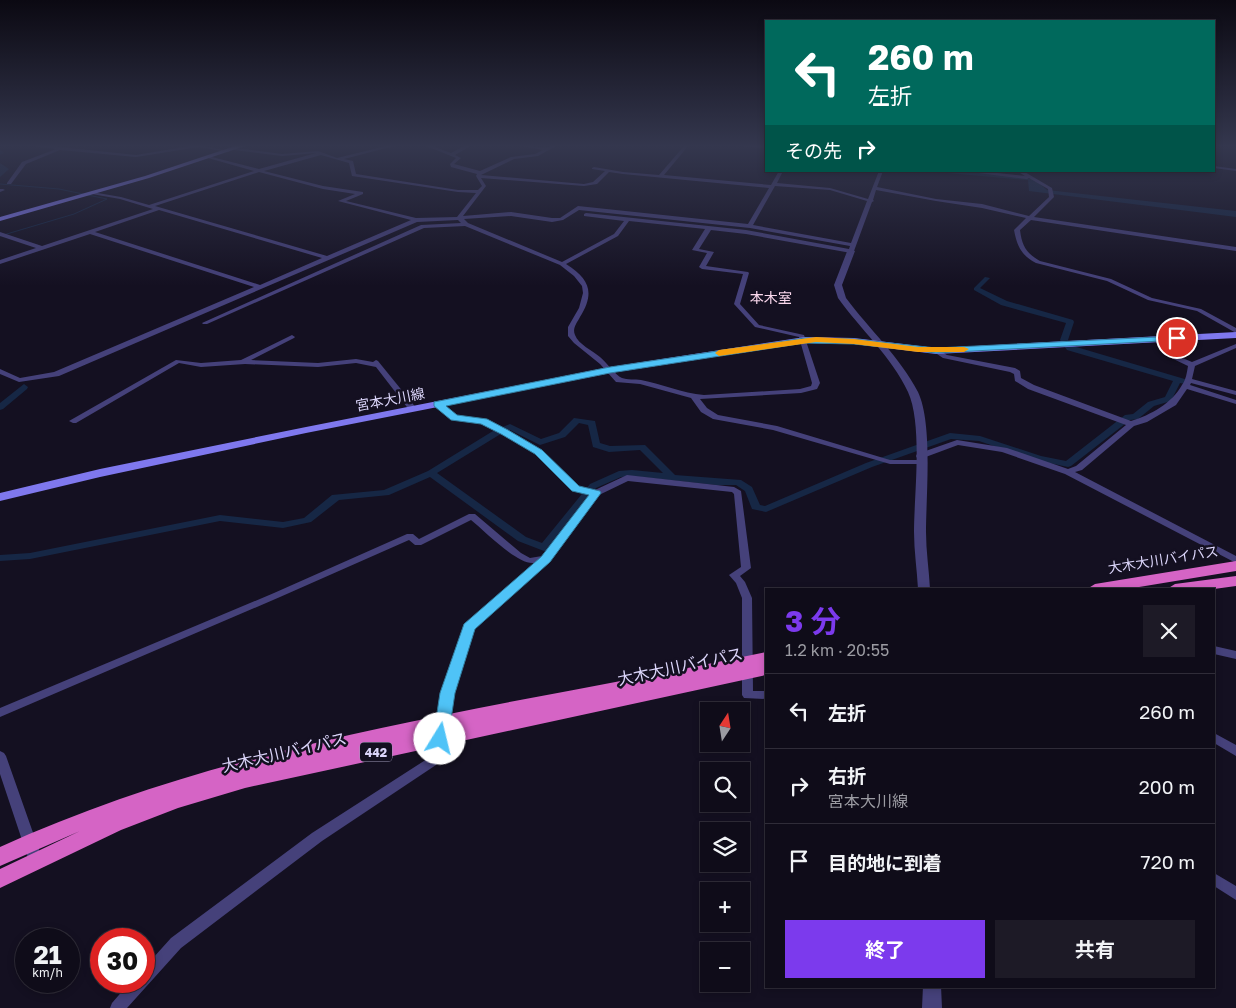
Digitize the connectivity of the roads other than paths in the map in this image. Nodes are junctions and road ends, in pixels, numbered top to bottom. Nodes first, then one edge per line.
1 (97, 192) edge
2 (193, 192) edge
3 (354, 192) edge
4 (480, 192) edge
5 (770, 192) edge
6 (840, 192) edge
7 (874, 192) edge
8 (896, 192) edge
9 (1050, 192) edge
10 (94, 193) junction
11 (871, 201) junction
12 (150, 206) junction
13 (158, 209) junction
14 (586, 215) dead end
15 (1031, 218) junction
16 (0, 219) edge
17 (416, 220) junction
18 (628, 220) junction
19 (463, 221) junction
20 (750, 226) junction
21 (709, 228) junction
22 (90, 232) junction
23 (0, 234) edge
24 (42, 248) junction
25 (852, 248) junction
26 (1236, 249) edge
27 (328, 258) junction
28 (0, 262) edge
29 (562, 264) junction
30 (261, 288) junction
31 (209, 315) junction
32 (205, 323) dead end
33 (1236, 331) edge
34 (1236, 335) edge
35 (292, 337) dead end
36 (805, 340) junction
37 (1157, 340) junction
38 (880, 344) junction
39 (1236, 346) edge
40 (936, 351) junction
41 (241, 362) junction
42 (1192, 365) junction
43 (610, 370) junction
44 (0, 371) edge
45 (1187, 383) junction
46 (1236, 393) edge
47 (694, 396) junction
48 (1236, 402) edge
49 (438, 404) junction
50 (413, 409) junction
51 (73, 421) dead end
52 (1128, 423) junction
53 (920, 457) junction
54 (1068, 472) junction
55 (591, 492) junction
56 (0, 497) edge
57 (546, 559) junction
58 (1236, 560) edge
59 (1236, 566) edge
60 (1236, 581) edge
61 (924, 588) edge
62 (1101, 588) edge
63 (1183, 588) edge
64 (1215, 650) edge
65 (1236, 656) edge
66 (765, 659) edge
67 (754, 668) edge
68 (765, 695) edge
69 (0, 713) edge
70 (442, 731) junction
71 (1215, 738) edge
72 (1236, 751) edge
73 (0, 756) edge
74 (29, 843) junction
75 (0, 857) edge
76 (36, 861) junction
77 (0, 879) edge
78 (1215, 880) edge
79 (1236, 894) edge
80 (155, 967) edge
81 (932, 988) edge
82 (131, 993) edge
83 (117, 1008) edge
84 (932, 1008) edge

1 - 10 main road
2 - 12 street
3 - 17 street
4 - 19 street
5 - 20 street
6 - 11 street
7 - 11 street
8 - 15 street
9 - 15 street
10 - 12 street
10 - 16 main road
11 - 25 street
12 - 13 street
13 - 22 street
13 - 27 street
14 - 18 street
15 - 26 street
15 - 33 street
17 - 19 street
17 - 27 street
18 - 21 street
18 - 29 street
19 - 20 street
19 - 29 street
19 - 31 street
20 - 25 street
21 - 25 street
21 - 36 street
22 - 24 street
22 - 30 street
23 - 24 street
24 - 28 street
25 - 38 street
27 - 30 street
29 - 43 street
30 - 31 street
31 - 32 street
31 - 44 street
34 - 37 main road, 宮本大川線
35 - 41 street
36 - 38 main road, 宮本大川線
36 - 43 main road, 宮本大川線
36 - 47 street
37 - 40 main road, 宮本大川線
37 - 42 street
38 - 40 main road, 宮本大川線
38 - 53 street
39 - 42 street
40 - 52 street
41 - 50 street
41 - 51 street
42 - 45 street
43 - 47 street
43 - 49 main road, 宮本大川線
45 - 46 street
45 - 48 street
45 - 52 street
47 - 53 street
49 - 50 main road, 宮本大川線
49 - 55 street
50 - 56 main road, 宮本大川線
52 - 54 street
53 - 54 street
53 - 61 street
54 - 58 street
55 - 57 street
55 - 67 street
57 - 69 street
57 - 70 street
59 - 62 highway, 大木大川バイパス
60 - 63 highway
64 - 65 street
66 - 67 highway, 大木大川バイパス / 442
67 - 68 street
67 - 70 highway, 大木大川バイパス / 442
70 - 74 highway, 大木大川バイパス / 442
70 - 76 highway, 大木大川バイパス / 442
70 - 80 street
71 - 72 street
73 - 74 street
74 - 75 highway, 大木大川バイパス / 442
74 - 76 street
76 - 77 highway, 大木大川バイパス / 442
78 - 79 street
81 - 84 street
82 - 83 street

